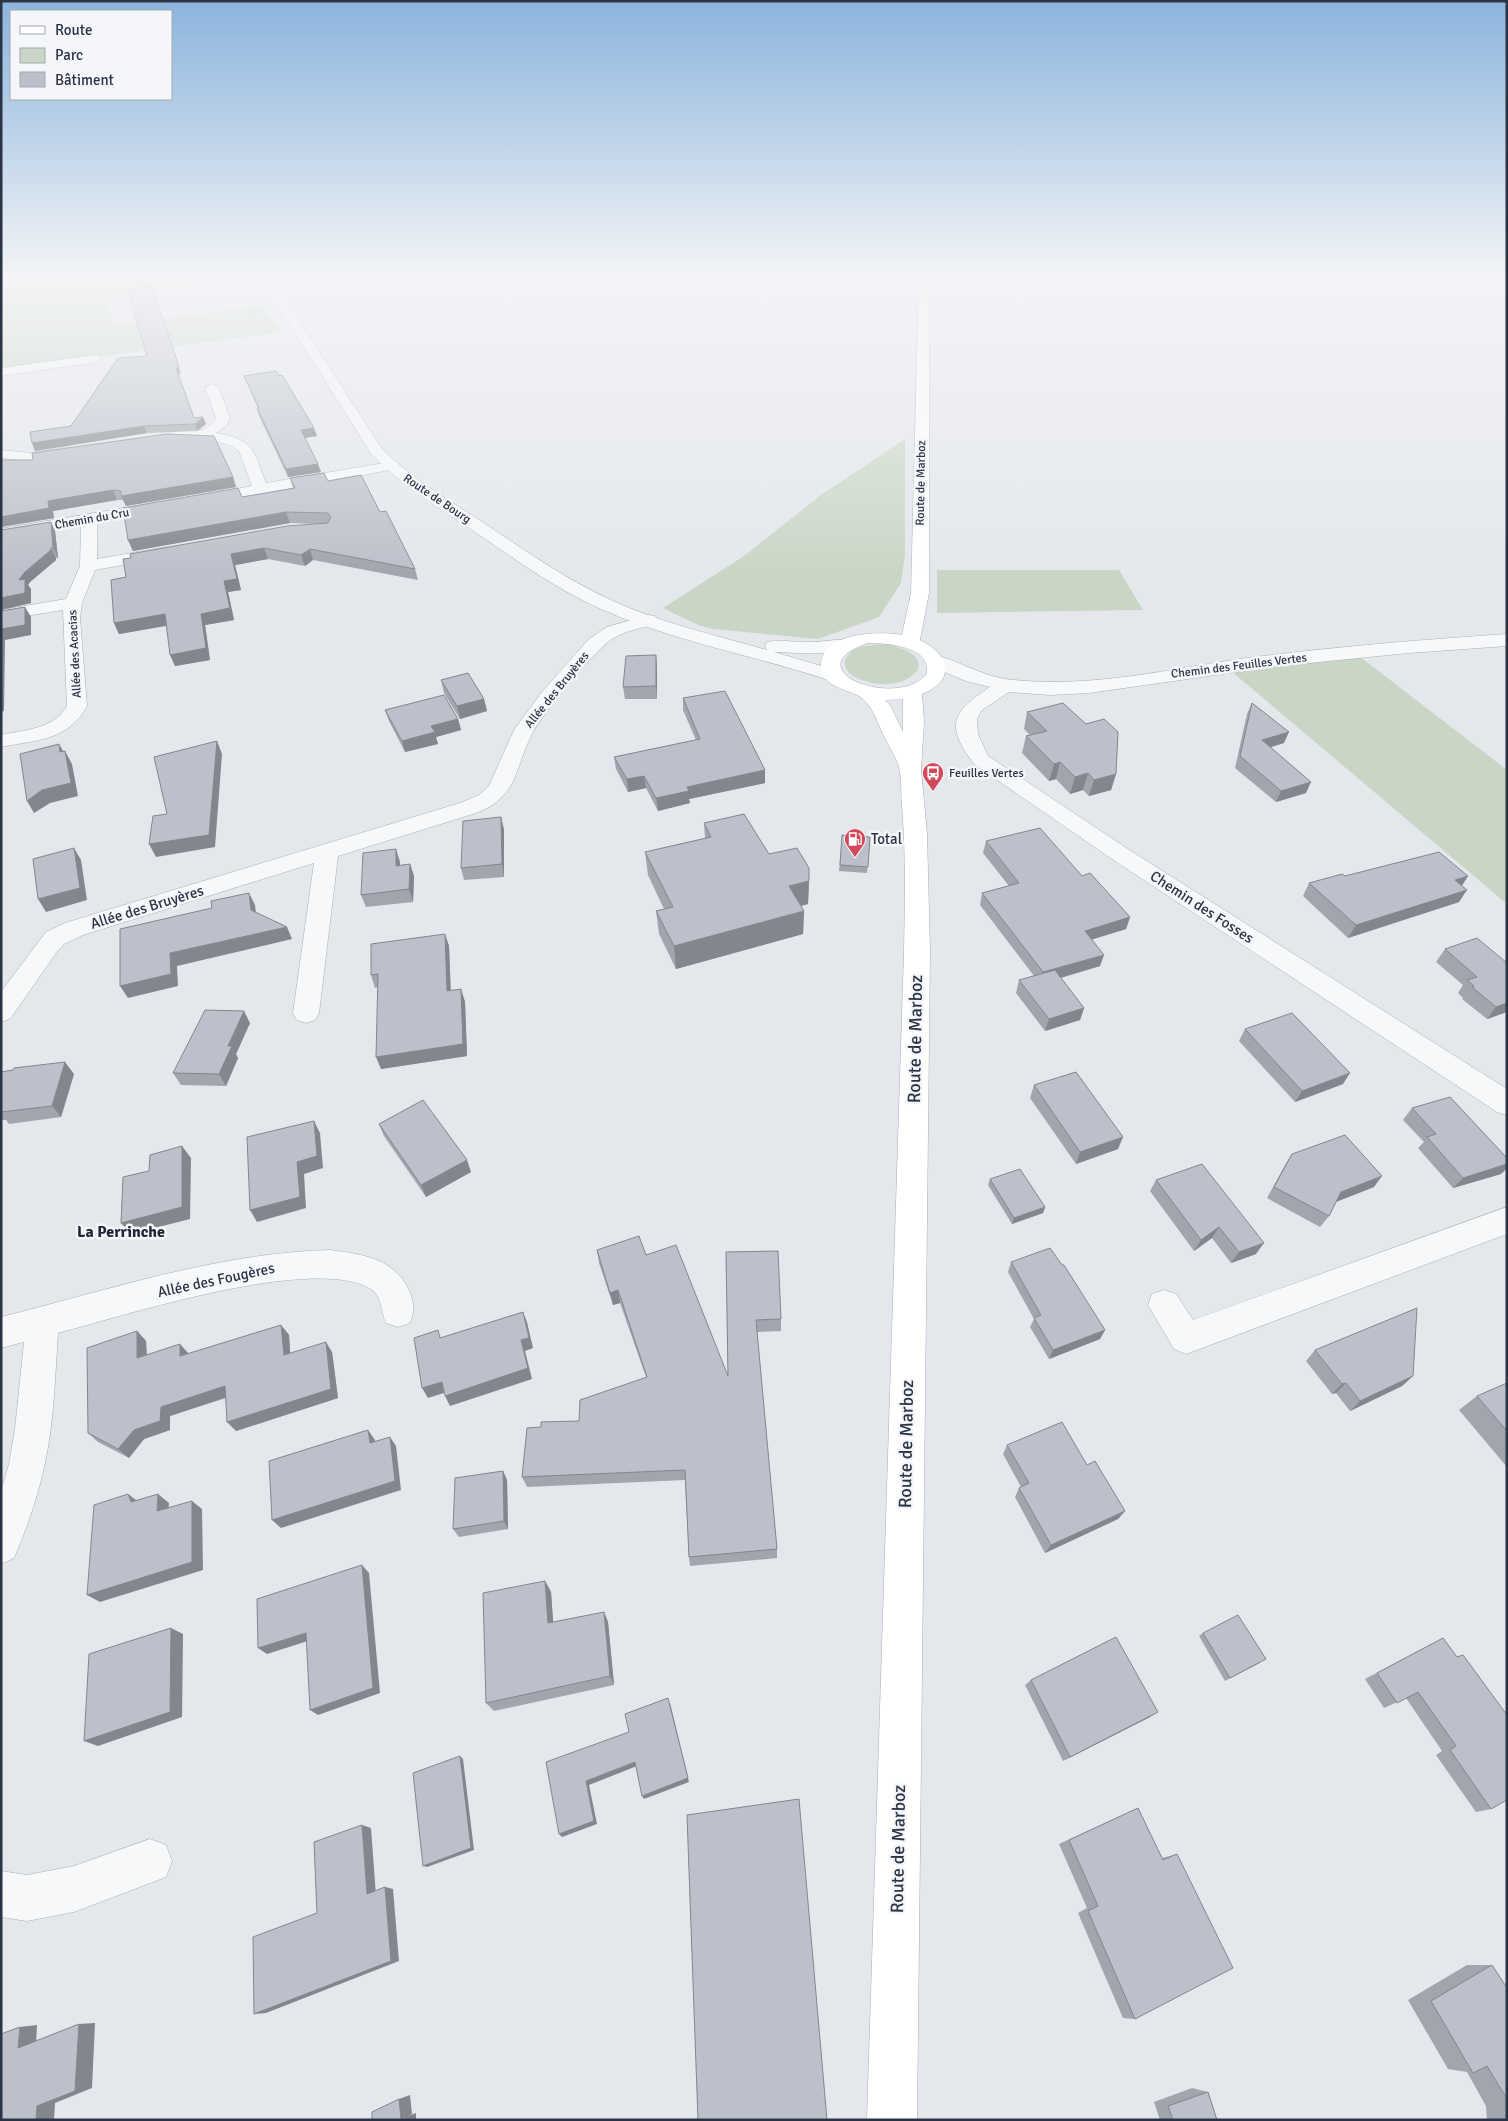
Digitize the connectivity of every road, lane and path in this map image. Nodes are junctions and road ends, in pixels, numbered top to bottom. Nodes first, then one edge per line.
1 (328, 377) edge
2 (923, 377) edge
3 (212, 388) dead end
4 (167, 436) edge
5 (202, 436) junction
6 (79, 450) edge
7 (1, 454) edge
8 (390, 466) junction
9 (261, 489) junction
10 (194, 501) edge
11 (175, 504) edge
12 (90, 519) junction
13 (1, 534) edge
14 (184, 549) edge
15 (88, 566) junction
16 (920, 568) junction
17 (73, 603) junction
18 (1, 615) edge
19 (649, 620) junction
20 (674, 629) junction
21 (879, 638) junction
22 (1507, 640) edge
23 (911, 643) junction
24 (844, 645) junction
25 (935, 662) junction
26 (835, 676) junction
27 (972, 677) junction
28 (1005, 685) junction
29 (919, 687) junction
30 (866, 692) junction
31 (1, 741) edge
32 (910, 769) junction
33 (327, 851) junction
34 (1, 1012) edge
35 (306, 1013) dead end
36 (1507, 1104) edge
37 (1507, 1220) edge
38 (1164, 1305) dead end
39 (398, 1312) dead end
40 (42, 1322) junction
41 (1, 1333) edge
42 (1, 1545) edge
43 (150, 1862) dead end
44 (1, 1894) edge
45 (892, 2120) edge

1 - 8 street, Route de Bourg
2 - 16 main road, Route de Marboz
3 - 5 street
4 - 5 street
5 - 9 street
6 - 7 street
8 - 9 street
8 - 19 street, Route de Bourg
9 - 10 street
11 - 12 street, Chemin du Cru
12 - 13 street, Chemin du Cru
12 - 15 street, Allée des Acacias
14 - 15 street
15 - 17 street, Allée des Acacias
16 - 21 main road, Route de Marboz
16 - 23 main road, Route de Marboz
17 - 18 street, Allée des Acacias
17 - 31 street, Allée des Acacias
19 - 20 street, Route de Bourg
19 - 33 street, Allée des Bruyères
20 - 24 street, Route de Bourg
20 - 26 street, Route de Bourg
21 - 23 main road
21 - 24 main road
22 - 28 street, Chemin des Feuilles Vertes
23 - 25 main road
24 - 26 main road
25 - 27 street
25 - 29 main road
26 - 30 main road
27 - 28 street, Chemin des Feuilles Vertes
27 - 29 street
28 - 36 street, Chemin des Fosses
29 - 30 main road
29 - 32 main road, Route de Marboz
30 - 32 main road, Route de Marboz
32 - 45 main road, Route de Marboz
33 - 34 street, Allée des Bruyères
33 - 35 street
37 - 38 street
39 - 40 street, Allée des Fougères
40 - 41 street, Allée des Fougères
40 - 42 street
43 - 44 street

